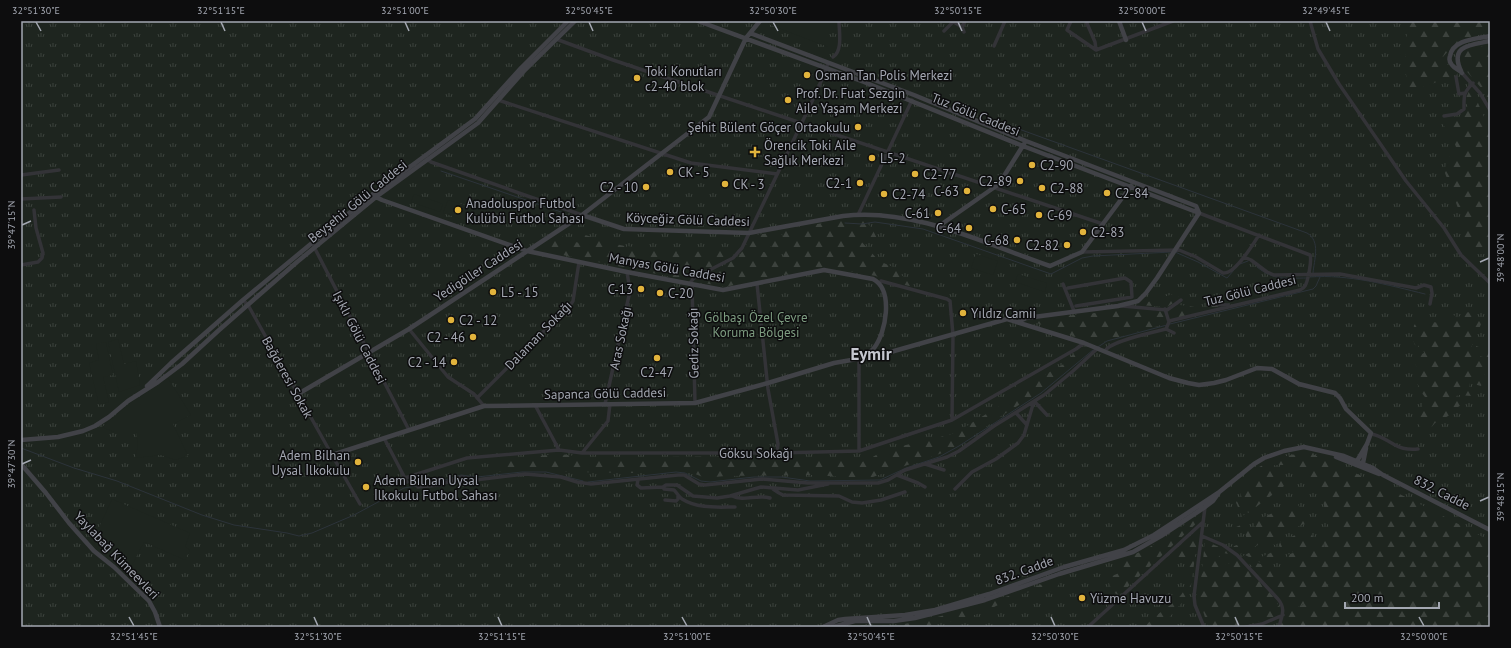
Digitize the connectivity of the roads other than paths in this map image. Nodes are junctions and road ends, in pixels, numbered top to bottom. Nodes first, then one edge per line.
1 (568, 21) edge
2 (575, 21) edge
3 (698, 21) edge
4 (760, 21) edge
5 (839, 21) edge
6 (964, 21) edge
7 (1005, 21) edge
8 (1071, 21) edge
9 (1086, 21) edge
10 (1119, 21) edge
11 (1173, 21) edge
12 (1310, 21) edge
13 (952, 22) edge
14 (962, 27) junction
15 (944, 31) dead end
16 (964, 32) dead end
17 (750, 33) junction
18 (1490, 36) edge
19 (746, 38) junction
20 (556, 39) junction
21 (1126, 40) junction
22 (1490, 41) edge
23 (994, 46) dead end
24 (1096, 50) junction
25 (833, 57) dead end
26 (827, 65) junction
27 (1462, 73) junction
28 (1456, 77) dead end
29 (1473, 83) junction
30 (1465, 93) junction
31 (719, 96) junction
32 (498, 100) junction
33 (912, 100) junction
34 (1490, 110) edge
35 (1444, 116) dead end
36 (801, 124) junction
37 (1025, 143) junction
38 (888, 152) junction
39 (662, 154) junction
40 (426, 158) junction
41 (59, 170) dead end
42 (777, 174) junction
43 (21, 175) edge
44 (1131, 186) junction
45 (994, 188) junction
46 (374, 195) junction
47 (61, 197) dead end
48 (21, 199) edge
49 (34, 210) dead end
50 (1199, 213) junction
51 (858, 214) junction
52 (582, 215) junction
53 (1103, 224) junction
54 (939, 226) junction
55 (749, 233) junction
56 (1260, 235) junction
57 (312, 243) junction
58 (315, 248) junction
59 (527, 251) junction
60 (1175, 251) junction
61 (1082, 252) junction
62 (1244, 257) junction
63 (579, 262) junction
64 (21, 265) edge
65 (627, 272) junction
66 (1310, 276) junction
67 (882, 282) dead end
68 (691, 283) junction
69 (1490, 283) edge
70 (756, 284) junction
71 (1063, 284) dead end
72 (1068, 288) dead end
73 (243, 300) junction
74 (1181, 300) dead end
75 (1103, 302) junction
76 (1209, 304) dead end
77 (1430, 304) dead end
78 (248, 305) junction
79 (1076, 306) dead end
80 (1121, 306) junction
81 (1233, 306) junction
82 (1104, 308) junction
83 (1165, 309) junction
84 (1074, 311) junction
85 (1018, 322) junction
86 (1168, 325) junction
87 (408, 329) junction
88 (1174, 333) dead end
89 (953, 334) junction
90 (1084, 343) junction
91 (1098, 348) junction
92 (873, 349) junction
93 (1105, 351) junction
94 (369, 352) junction
95 (880, 355) junction
96 (859, 358) junction
97 (768, 383) junction
98 (144, 389) junction
99 (298, 394) junction
100 (477, 398) junction
101 (1034, 401) junction
102 (694, 403) junction
103 (607, 404) junction
104 (535, 405) junction
105 (484, 406) junction
106 (1016, 413) junction
107 (1047, 414) dead end
108 (952, 420) junction
109 (1027, 425) junction
110 (409, 430) junction
111 (1371, 434) junction
112 (384, 438) junction
113 (21, 440) edge
114 (1418, 449) dead end
115 (559, 450) junction
116 (859, 451) junction
117 (582, 453) junction
118 (777, 453) junction
119 (332, 455) junction
120 (21, 464) edge
121 (925, 464) junction
122 (1359, 464) junction
123 (944, 470) dead end
124 (897, 475) junction
125 (638, 480) junction
126 (834, 482) junction
127 (418, 487) dead end
128 (663, 487) junction
129 (925, 487) dead end
130 (773, 488) junction
131 (955, 489) dead end
132 (905, 492) dead end
133 (1218, 493) junction
134 (678, 495) junction
135 (732, 496) junction
136 (770, 498) dead end
137 (665, 500) dead end
138 (360, 504) dead end
139 (735, 507) dead end
140 (1205, 507) junction
141 (1203, 522) junction
142 (1490, 530) edge
143 (1202, 536) junction
144 (1080, 565) junction
145 (1283, 615) junction
146 (1262, 624) junction
147 (160, 627) edge
148 (823, 627) edge
149 (833, 627) edge
150 (1088, 627) edge
151 (1204, 627) edge
152 (1246, 627) edge
153 (1267, 627) edge
154 (1279, 627) edge

1 - 40 street
2 - 20 street, Beyşehir Gölü Caddesi
3 - 19 street, Tuz Gölü Caddesi
4 - 17 street, Yedigöller Caddesi
5 - 25 street
6 - 14 street
7 - 23 street
8 - 24 street
9 - 24 street
10 - 21 street
11 - 21 street
12 - 69 street
13 - 14 street
13 - 15 street
14 - 16 street
17 - 19 street, Yedigöller Caddesi
17 - 26 street, Tuz Gölü Caddesi
18 - 27 street
19 - 26 street, Tuz Gölü Caddesi
19 - 31 street, Yedigöller Caddesi
20 - 31 street
20 - 32 street, Beyşehir Gölü Caddesi
21 - 24 street
22 - 27 street
26 - 33 street, Tuz Gölü Caddesi
26 - 36 street
26 - 37 street, Tuz Gölü Caddesi
27 - 29 street
28 - 30 street
29 - 30 street
29 - 34 street
30 - 35 street
31 - 36 street
31 - 39 street, Yedigöller Caddesi
32 - 39 street
32 - 40 street, Beyşehir Gölü Caddesi
33 - 37 street, Tuz Gölü Caddesi
33 - 38 street
36 - 38 street
36 - 42 street
37 - 44 street, Tuz Gölü Caddesi
37 - 45 street
37 - 50 street, Tuz Gölü Caddesi
38 - 45 street
38 - 51 street
39 - 42 street
39 - 52 street, Yedigöller Caddesi
40 - 46 street, Beyşehir Gölü Caddesi
40 - 52 street, Köyceğiz Gölü Caddesi
41 - 43 street
42 - 55 street
44 - 50 street, Tuz Gölü Caddesi
44 - 53 street, Köyceğiz Gölü Caddesi
45 - 53 street
45 - 54 street
46 - 57 street
46 - 58 street, Beyşehir Gölü Caddesi
46 - 59 street, Manyas Gölü Caddesi
47 - 48 street
49 - 64 street
50 - 56 street, Tuz Gölü Caddesi
50 - 60 street, Sapanca Gölü Caddesi
51 - 54 street, Köyceğiz Gölü Caddesi
51 - 55 street, Köyceğiz Gölü Caddesi
52 - 55 street, Köyceğiz Gölü Caddesi
52 - 59 street, Yedigöller Caddesi
53 - 61 street, Köyceğiz Gölü Caddesi
54 - 61 street, Köyceğiz Gölü Caddesi
55 - 68 street
56 - 62 street
56 - 66 street, Tuz Gölü Caddesi
57 - 58 street, Işıklı Gölü Caddesi
57 - 73 street
58 - 78 street, Beyşehir Gölü Caddesi
58 - 94 street, Işıklı Gölü Caddesi
59 - 63 street, Manyas Gölü Caddesi
59 - 87 street, Yedigöller Caddesi
60 - 61 street
60 - 62 street
60 - 80 street, Sapanca Gölü Caddesi
62 - 66 street
63 - 65 street, Manyas Gölü Caddesi
63 - 100 street, Dalaman Sokağı
65 - 68 street, Manyas Gölü Caddesi
65 - 103 street, Aras Sokağı
66 - 77 street
66 - 81 street, Tuz Gölü Caddesi
67 - 89 street
68 - 70 street, Manyas Gölü Caddesi
68 - 102 street, Gediz Sokağı
70 - 92 street, Manyas Gölü Caddesi
70 - 97 street
71 - 84 street
72 - 75 street
73 - 78 street, Bağderesi Sokak
73 - 98 street
74 - 83 street
75 - 79 street
75 - 82 street
76 - 81 street
78 - 98 street, Beyşehir Gölü Caddesi
78 - 99 street, Bağderesi Sokak
80 - 82 street, Sapanca Gölü Caddesi
80 - 83 street
81 - 86 street, Tuz Gölü Caddesi
82 - 84 street, Sapanca Gölü Caddesi
83 - 86 street
84 - 85 street, Sapanca Gölü Caddesi
85 - 89 street, Sapanca Gölü Caddesi
85 - 90 street
86 - 88 street
86 - 93 street, Tuz Gölü Caddesi
87 - 94 street, Yedigöller Caddesi
87 - 100 street
89 - 95 street, Sapanca Gölü Caddesi
89 - 108 street
90 - 91 street
90 - 108 street, Göksu Sokağı
91 - 93 street
91 - 101 street
92 - 95 street
92 - 96 street, Manyas Gölü Caddesi
93 - 111 street
94 - 99 street, Yedigöller Caddesi
94 - 110 street, Işıklı Gölü Caddesi
95 - 96 street, Sapanca Gölü Caddesi
96 - 97 street, Sapanca Gölü Caddesi
96 - 116 street
97 - 102 street, Sapanca Gölü Caddesi
97 - 118 street
98 - 113 street
99 - 119 street, Bağderesi Sokak
100 - 105 street
101 - 106 street
101 - 107 street
101 - 109 street
102 - 103 street, Sapanca Gölü Caddesi
103 - 104 street, Sapanca Gölü Caddesi
103 - 117 street, Aras Sokağı
104 - 105 street, Sapanca Gölü Caddesi
104 - 115 street
105 - 110 street, Sapanca Gölü Caddesi
106 - 109 street
106 - 121 street
108 - 116 street, Göksu Sokağı
109 - 131 street
110 - 112 street, Sapanca Gölü Caddesi
111 - 114 street
111 - 122 street
112 - 115 street, Göksu Sokağı
112 - 119 street, Sapanca Gölü Caddesi
115 - 117 street, Göksu Sokağı
116 - 118 street, Göksu Sokağı
117 - 118 street, Göksu Sokağı
119 - 138 street, Bağderesi Sokak
120 - 147 street, Yaylabağ Kümeevleri
121 - 123 street
121 - 124 street
122 - 133 street, 832. Cadde
122 - 142 street, 832. Cadde
124 - 126 street
124 - 129 street
125 - 126 street
125 - 127 street
125 - 128 street
126 - 130 street
128 - 134 street
128 - 135 street
130 - 132 street
130 - 135 street
133 - 140 street, 832. Cadde
133 - 144 street, 832. Cadde
134 - 137 street
134 - 139 street
135 - 136 street
140 - 141 street
140 - 144 street, 832. Cadde
141 - 143 street
141 - 150 street
143 - 145 street
143 - 151 street
144 - 148 street, 832. Cadde
144 - 149 street, 832. Cadde
145 - 146 street
145 - 154 street
146 - 152 street
146 - 153 street

